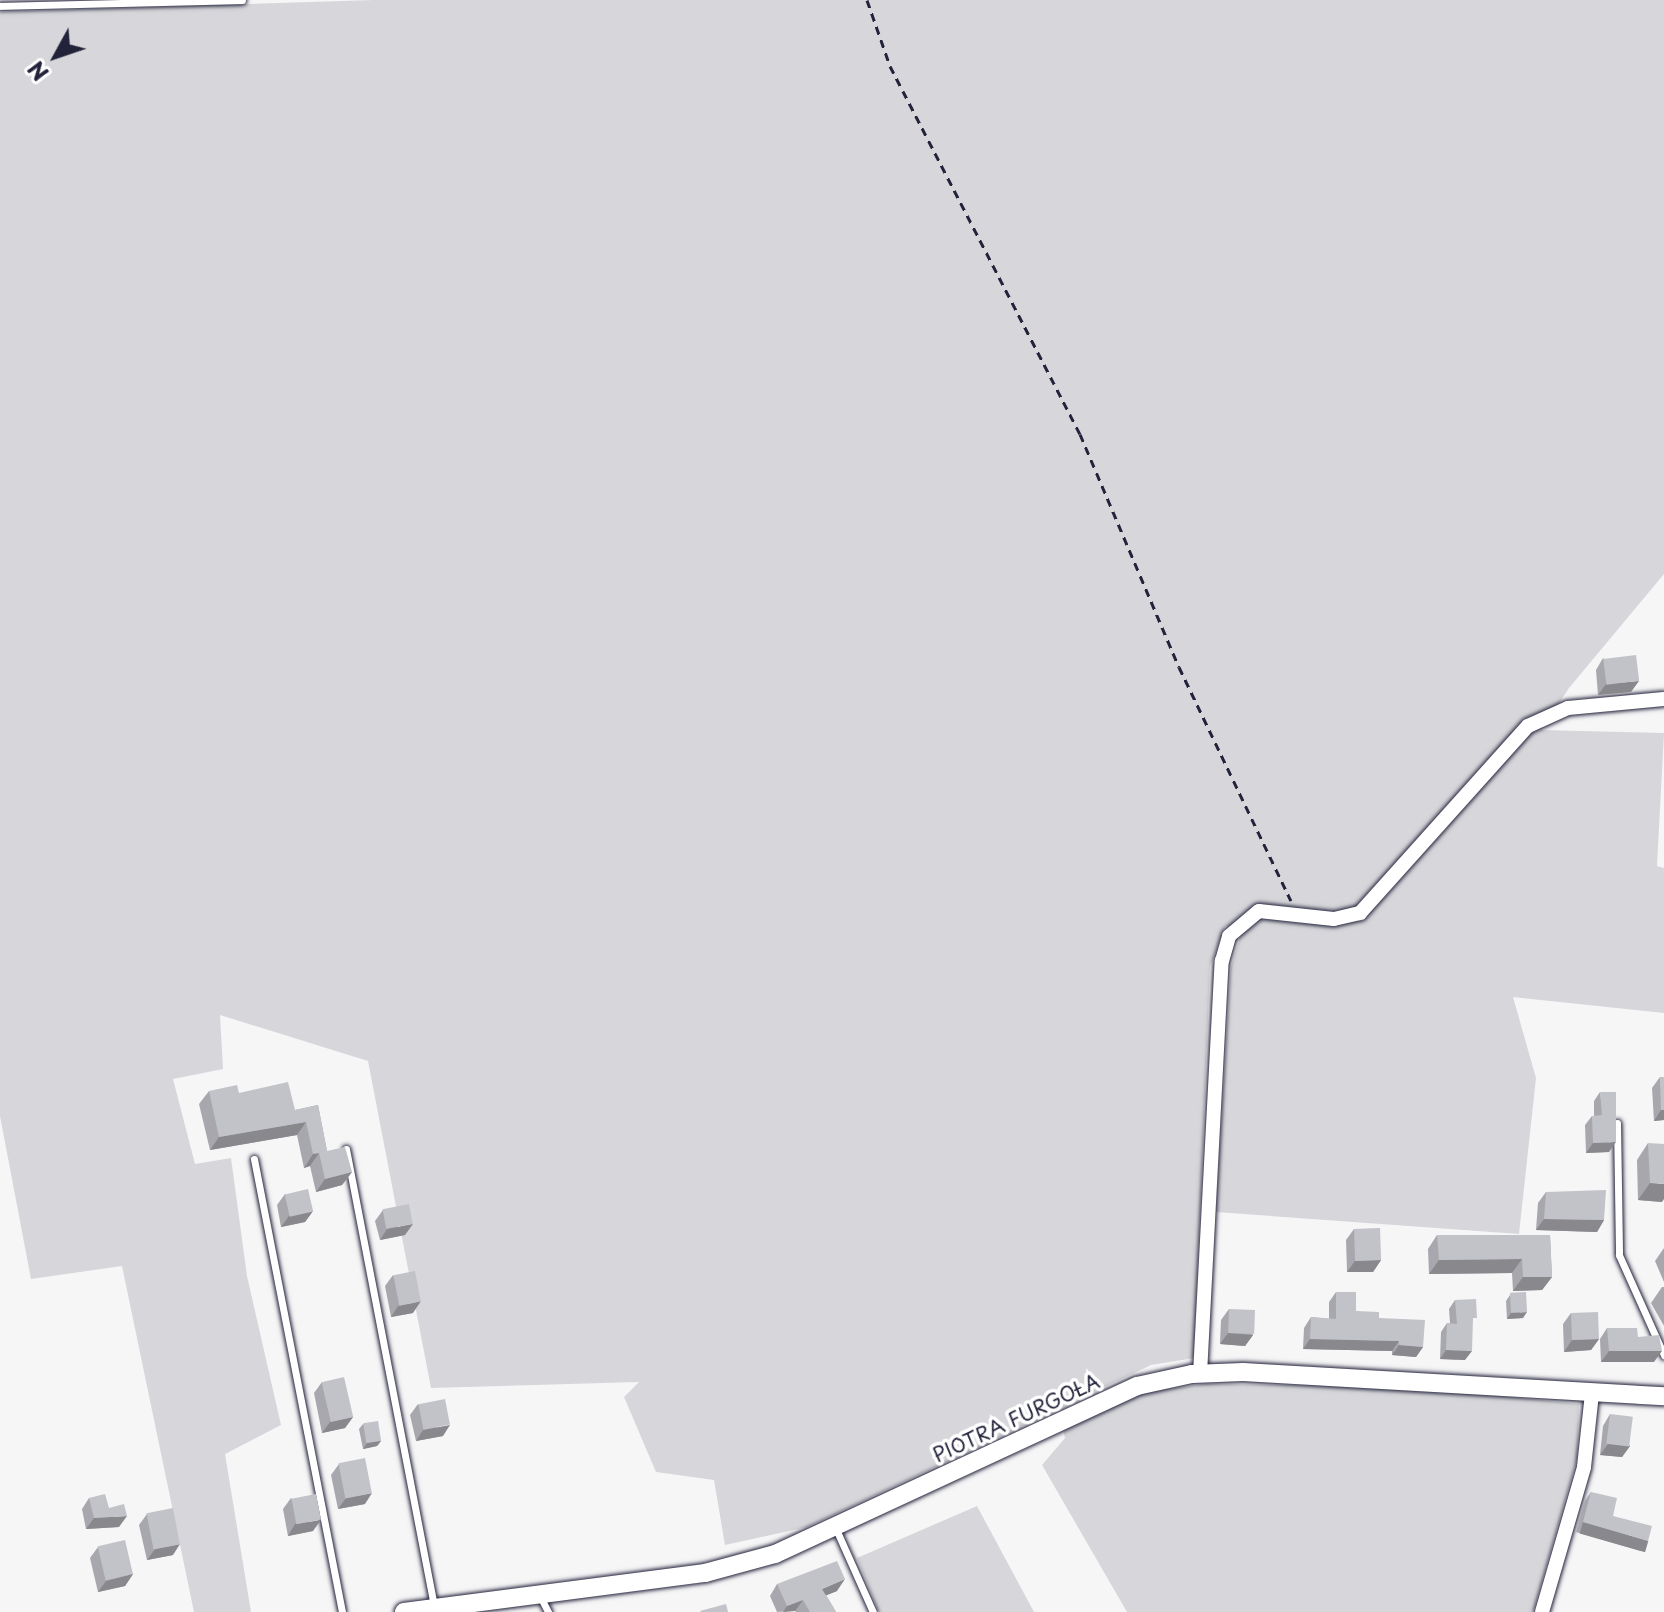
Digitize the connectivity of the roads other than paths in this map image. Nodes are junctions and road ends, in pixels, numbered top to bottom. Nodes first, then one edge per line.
1 (242, 0) edge
2 (0, 6) edge
3 (1664, 699) edge
4 (1617, 1123) edge
5 (346, 1149) edge
6 (254, 1159) dead end
7 (1664, 1355) edge
8 (1200, 1374) junction
9 (1592, 1393) junction
10 (1664, 1396) edge
11 (835, 1527) junction
12 (544, 1604) edge
13 (434, 1608) junction
14 (342, 1612) edge
15 (404, 1612) edge
16 (873, 1612) edge
17 (1542, 1612) edge

1 - 2 lane
3 - 8 street
4 - 7 lane
5 - 13 lane
6 - 14 lane
8 - 9 street, PIOTRA FURGOŁA
8 - 11 street, PIOTRA FURGOŁA
9 - 10 street, PIOTRA FURGOŁA
9 - 17 street
11 - 12 street, PIOTRA FURGOŁA
11 - 16 lane
12 - 13 street, PIOTRA FURGOŁA
13 - 15 street, PIOTRA FURGOŁA

